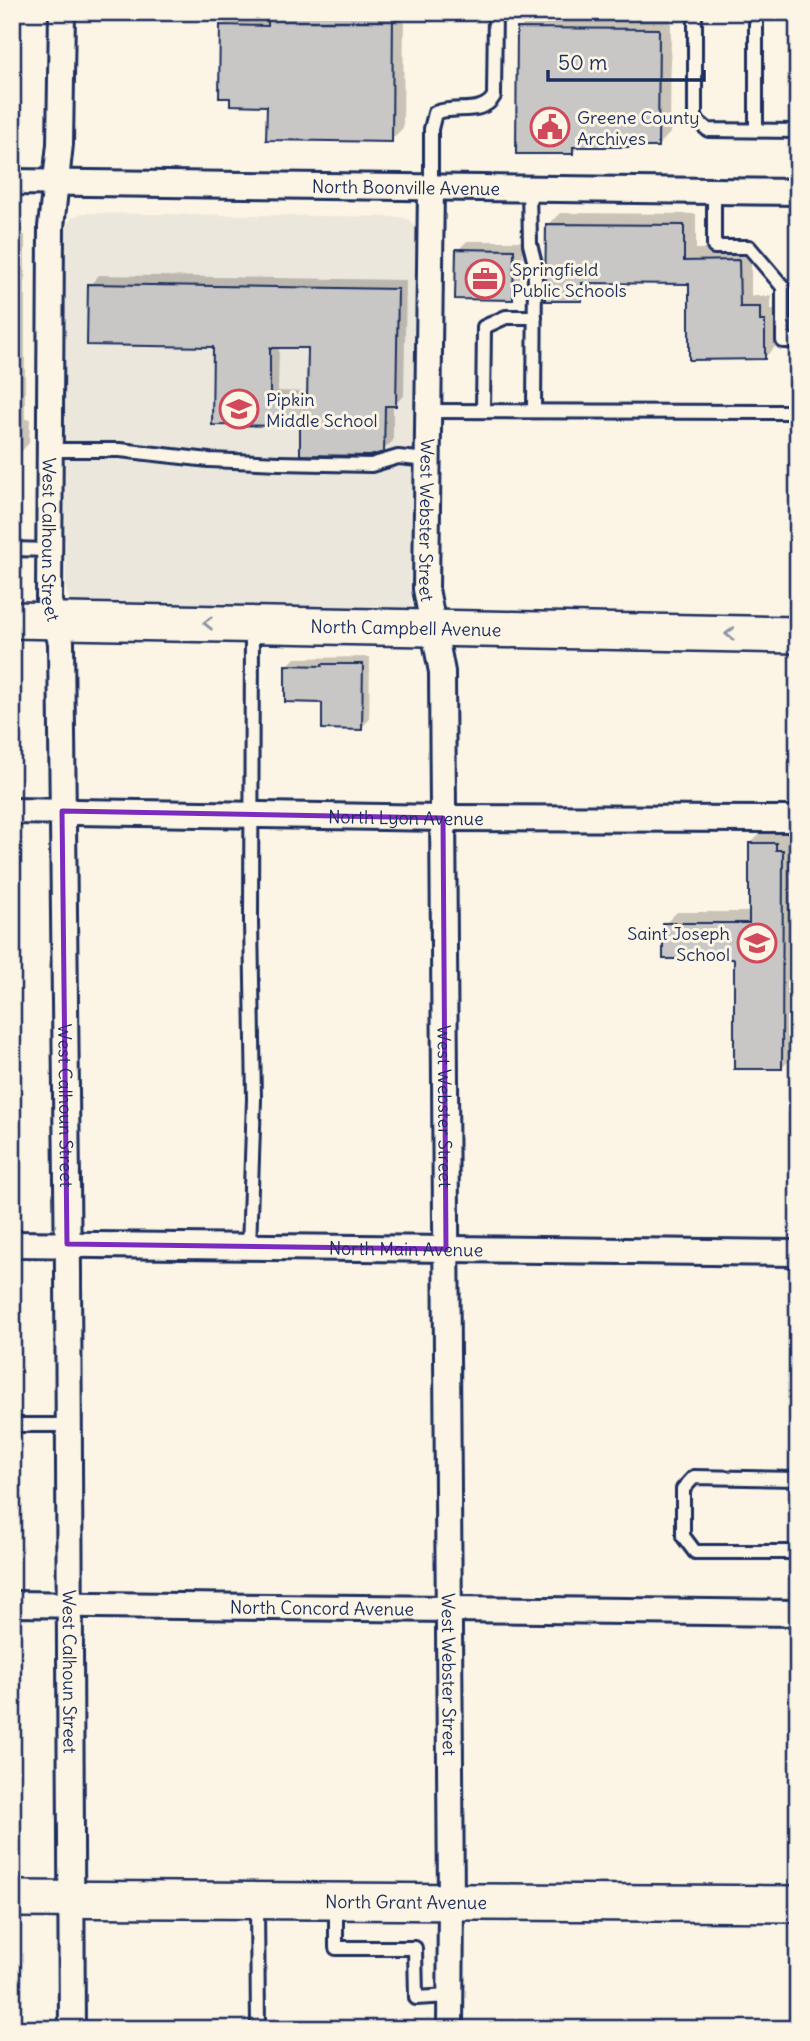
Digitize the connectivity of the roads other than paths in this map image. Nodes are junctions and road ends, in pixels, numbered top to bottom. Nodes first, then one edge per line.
1 (62, 12) edge
2 (495, 12) edge
3 (695, 12) edge
4 (756, 12) edge
5 (756, 130) junction
6 (798, 131) edge
7 (12, 182) edge
8 (56, 183) junction
9 (431, 188) junction
10 (529, 189) junction
11 (714, 191) junction
12 (798, 192) edge
13 (535, 317) junction
14 (798, 341) edge
15 (428, 411) junction
16 (483, 411) junction
17 (534, 411) junction
18 (798, 412) edge
19 (50, 450) junction
20 (428, 460) junction
21 (12, 549) edge
22 (49, 550) junction
23 (12, 620) edge
24 (54, 621) junction
25 (252, 624) junction
26 (433, 628) junction
27 (798, 635) edge
28 (12, 811) edge
29 (62, 811) junction
30 (253, 814) junction
31 (443, 818) junction
32 (798, 818) edge
33 (12, 1244) edge
34 (67, 1244) junction
35 (249, 1247) junction
36 (446, 1249) junction
37 (798, 1253) edge
38 (12, 1425) edge
39 (68, 1425) junction
40 (798, 1479) edge
41 (798, 1552) edge
42 (12, 1604) edge
43 (69, 1605) junction
44 (449, 1611) junction
45 (798, 1613) edge
46 (12, 1899) edge
47 (71, 1899) junction
48 (257, 1900) junction
49 (336, 1901) junction
50 (451, 1902) junction
51 (798, 1904) edge
52 (449, 1996) junction
53 (72, 2029) edge
54 (258, 2029) edge
55 (450, 2029) edge

1 - 8 street, West Calhoun Street
2 - 9 lane
3 - 5 lane
4 - 5 lane
5 - 6 lane
7 - 8 street, North Boonville Avenue
8 - 9 street, North Boonville Avenue
8 - 19 street, West Calhoun Street
9 - 10 street, North Boonville Avenue
9 - 15 street, West Webster Street
10 - 11 street, North Boonville Avenue
10 - 13 lane
11 - 12 street, North Boonville Avenue
11 - 14 lane
13 - 16 lane
13 - 17 lane
15 - 16 lane
15 - 20 street, West Webster Street
16 - 17 lane
17 - 18 lane
19 - 20 lane
19 - 22 street, West Calhoun Street
20 - 26 street, West Webster Street
21 - 22 lane
22 - 24 street, West Calhoun Street
23 - 24 main road, North Campbell Avenue
25 -> 24 main road, North Campbell Avenue
24 - 29 street, West Calhoun Street
25 - 26 main road, North Campbell Avenue
25 - 30 lane
27 -> 26 main road, North Campbell Avenue
26 - 31 street, West Webster Street
28 - 29 street, North Lyon Avenue
29 - 30 street, North Lyon Avenue
29 - 34 street, West Calhoun Street
30 - 31 street, North Lyon Avenue
30 - 35 lane
31 - 32 street, North Lyon Avenue
31 - 36 street, West Webster Street
33 - 34 street, North Main Avenue
34 - 35 street, North Main Avenue
34 - 39 street, West Calhoun Street
35 - 36 street, North Main Avenue
36 - 37 street, North Main Avenue
36 - 44 street, West Webster Street
38 - 39 lane
39 - 43 street, West Calhoun Street
40 - 41 lane
42 - 43 street, North Concord Avenue
43 - 44 street, North Concord Avenue
43 - 47 street, West Calhoun Street
44 - 45 street, North Concord Avenue
44 - 50 street, West Webster Street
46 - 47 main road, North Grant Avenue
47 - 48 main road, North Grant Avenue
47 - 53 street, West Calhoun Street
48 - 49 main road, North Grant Avenue
48 - 54 lane
49 - 50 main road, North Grant Avenue
49 - 52 lane
50 - 51 main road, North Grant Avenue
50 - 52 street, West Webster Street
52 - 55 street, West Webster Street

